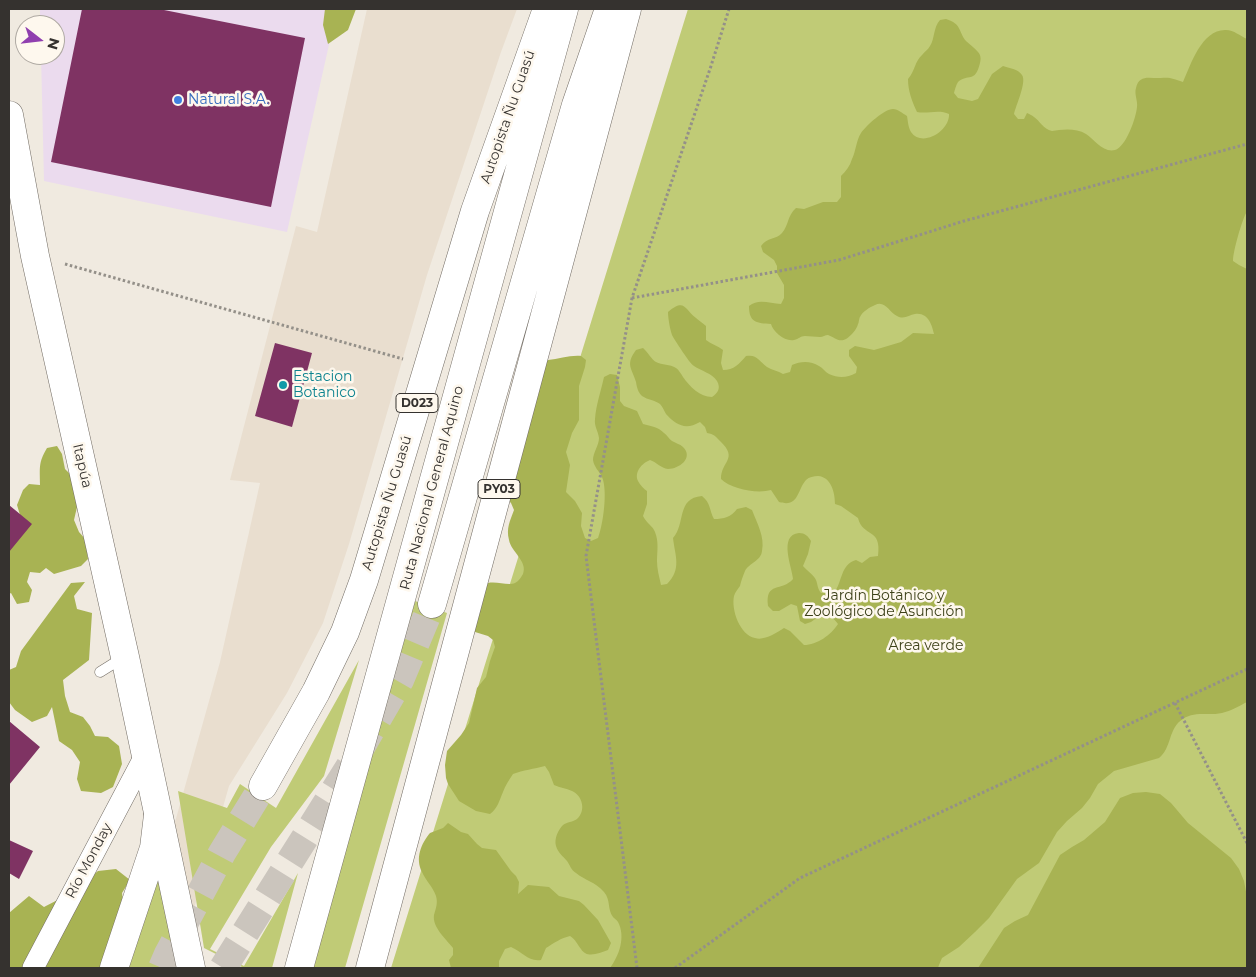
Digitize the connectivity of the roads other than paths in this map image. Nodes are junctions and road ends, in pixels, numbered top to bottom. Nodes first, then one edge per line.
1 (547, 9) edge
2 (564, 9) edge
3 (609, 9) edge
4 (627, 9) edge
5 (9, 115) edge
6 (432, 604) tunnel mouth
7 (125, 657) junction
8 (100, 672) dead end
9 (146, 754) junction
10 (263, 786) tunnel mouth
11 (158, 815) junction
12 (33, 968) edge
13 (114, 968) edge
14 (190, 968) edge
15 (300, 968) edge
16 (370, 968) edge

1 - 10 main road, Autopista Ñu Guasú / D023
2 - 15 main road, Ruta Nacional General Aquino
3 - 6 main road
4 - 16 main road, PY03
5 - 7 main road, Itapúa
7 - 8 lane
7 - 9 main road, Itapúa
9 - 11 main road, Itapúa
9 - 12 street, Río Monday
11 - 13 main road
11 - 14 main road, Itapúa

